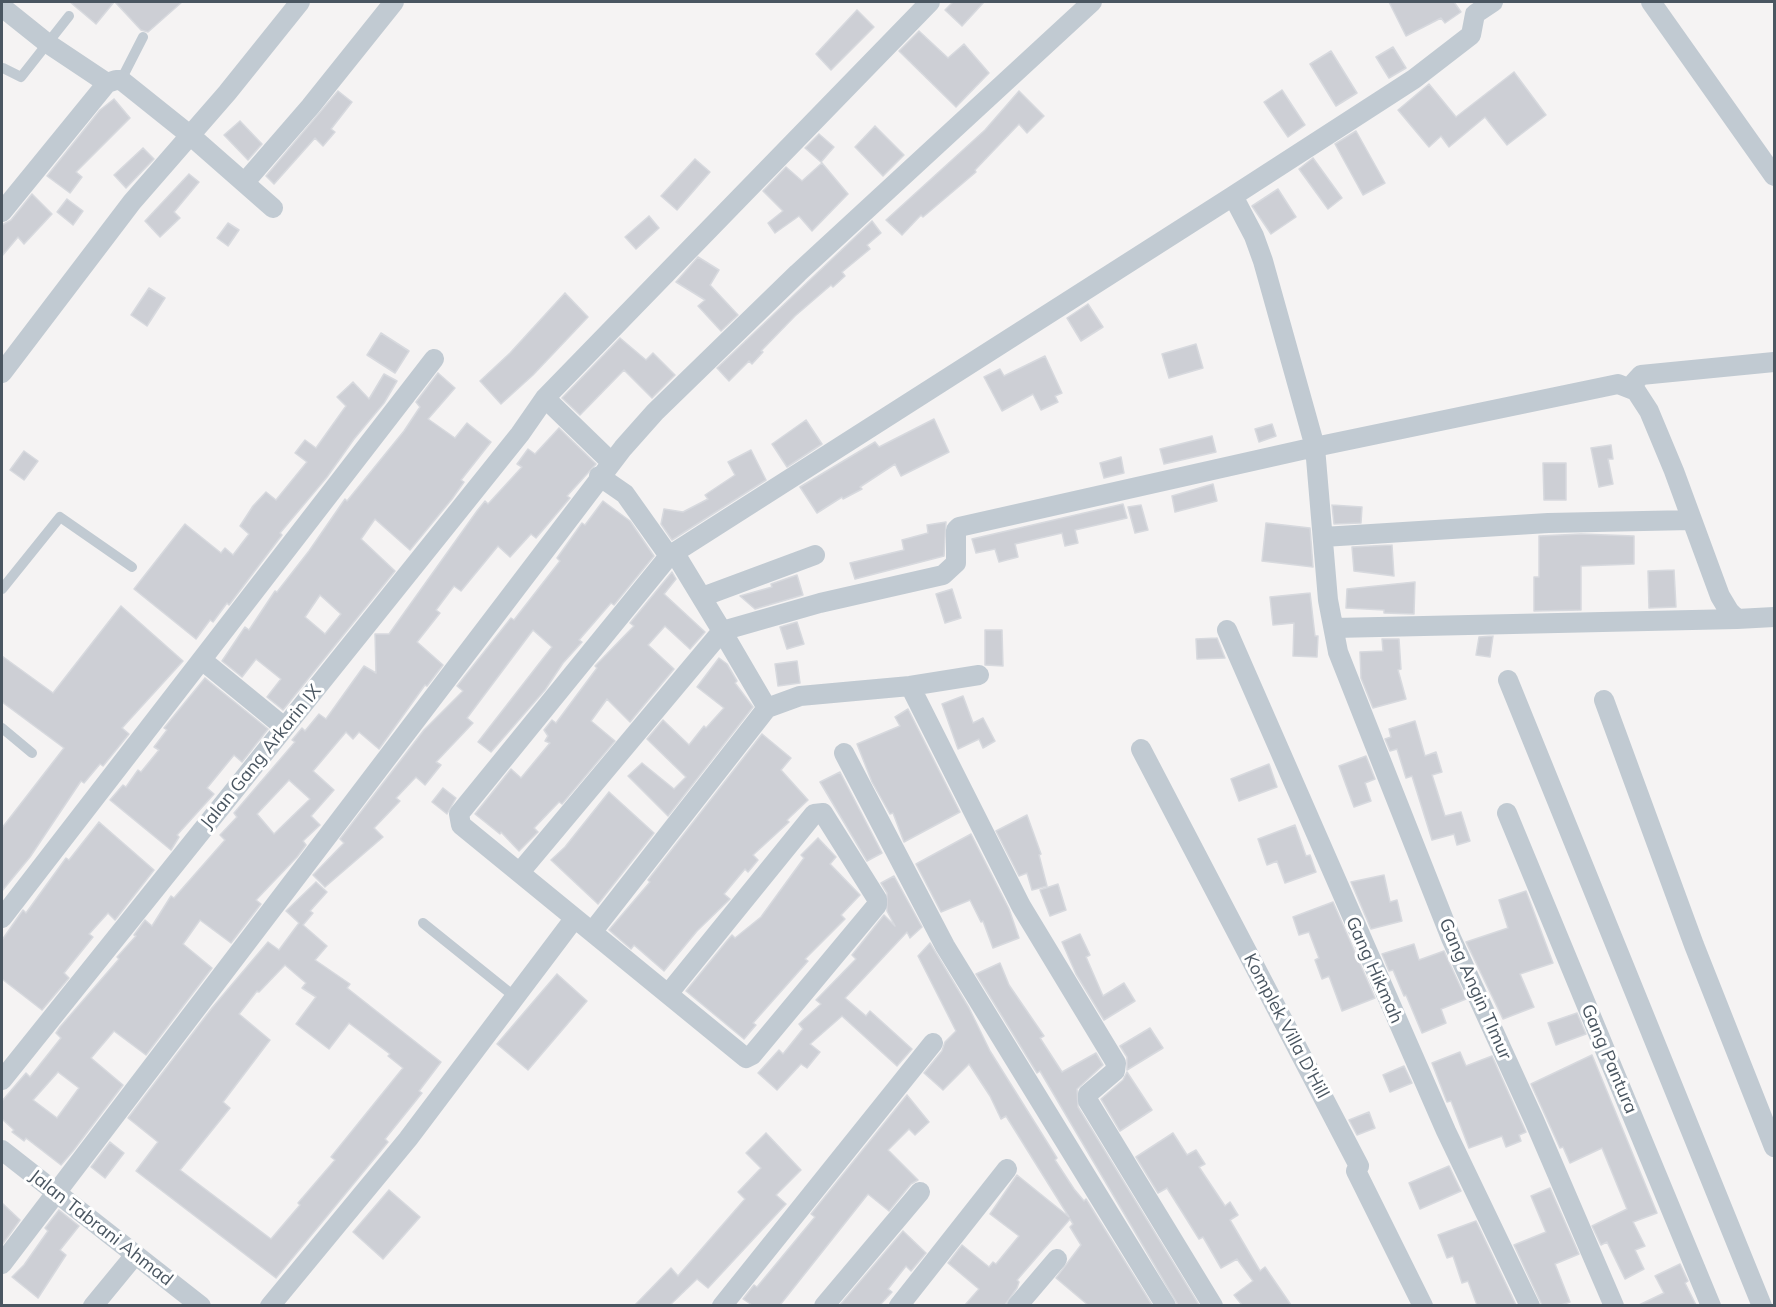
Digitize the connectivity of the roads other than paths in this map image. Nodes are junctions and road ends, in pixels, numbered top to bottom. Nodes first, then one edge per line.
1 (300, 2) edge
2 (393, 2) edge
3 (930, 2) edge
4 (1092, 2) edge
5 (1493, 2) edge
6 (1651, 2) edge
7 (2, 7) edge
8 (69, 16) dead end
9 (143, 37) dead end
10 (46, 43) junction
11 (3, 68) edge
12 (114, 81) junction
13 (190, 136) junction
14 (1774, 176) edge
15 (245, 182) junction
16 (1233, 196) junction
17 (273, 208) dead end
18 (2, 212) edge
19 (434, 359) dead end
20 (1774, 362) edge
21 (2, 373) edge
22 (1630, 387) junction
23 (545, 398) junction
24 (1315, 447) junction
25 (605, 469) junction
26 (1691, 520) junction
27 (1323, 537) junction
28 (672, 554) junction
29 (815, 555) dead end
30 (132, 567) dead end
31 (2, 589) edge
32 (702, 597) junction
33 (1774, 617) edge
34 (1737, 619) junction
35 (1334, 628) junction
36 (1227, 630) dead end
37 (722, 631) junction
38 (202, 660) junction
39 (979, 675) dead end
40 (1508, 680) dead end
41 (910, 686) junction
42 (1604, 700) dead end
43 (767, 708) junction
44 (284, 727) junction
45 (2, 728) edge
46 (1141, 749) dead end
47 (32, 753) dead end
48 (844, 753) dead end
49 (1507, 813) dead end
50 (520, 872) junction
51 (2, 918) edge
52 (574, 919) junction
53 (423, 923) dead end
54 (592, 932) junction
55 (668, 994) junction
56 (515, 997) junction
57 (933, 1043) dead end
58 (2, 1080) edge
59 (1774, 1147) edge
60 (2, 1150) edge
61 (1007, 1169) dead end
62 (920, 1192) dead end
63 (58, 1193) junction
64 (135, 1255) junction
65 (1057, 1259) dead end
66 (2, 1264) edge
67 (93, 1305) edge
68 (201, 1305) edge
69 (270, 1305) edge
70 (722, 1305) edge
71 (824, 1305) edge
72 (899, 1305) edge
73 (1017, 1305) edge
74 (1166, 1305) edge
75 (1213, 1305) edge
76 (1423, 1305) edge
77 (1530, 1305) edge
78 (1614, 1305) edge
79 (1711, 1305) edge
80 (1762, 1305) edge

1 - 13 street
2 - 15 street
3 - 23 street, Jalan Gang Arkarin IX
4 - 25 street
5 - 16 street
6 - 14 street
7 - 10 street
8 - 10 lane
9 - 12 lane
10 - 11 lane
10 - 12 street
12 - 13 street
12 - 18 street
13 - 15 street
13 - 21 street
15 - 17 street
16 - 24 street, Gang Angin TImur
16 - 28 street
19 - 38 street
20 - 22 street
22 - 24 street
22 - 26 street
23 - 25 street
23 - 44 street, Jalan Gang Arkarin IX
24 - 27 street, Gang Angin TImur
24 - 37 street
25 - 28 street
25 - 63 street
26 - 27 street
26 - 34 street
27 - 35 street, Gang Angin TImur
28 - 32 street
28 - 50 street
29 - 32 street
30 - 31 lane
32 - 37 street
33 - 34 street
34 - 35 street
35 - 78 street, Gang Angin TImur
36 - 77 street, Gang Hikmah
37 - 43 street
37 - 50 street
38 - 44 street
38 - 51 street
39 - 41 street
40 - 80 street
41 - 43 street
41 - 75 street
42 - 59 street
43 - 54 street
44 - 58 street, Jalan Gang Arkarin IX
45 - 47 lane
46 - 76 street, Komplek Villa D'Hill
48 - 74 street
49 - 79 street, Gang Pantura
50 - 52 street
52 - 54 street
52 - 56 street
53 - 56 lane
54 - 55 street
55 - 55 street
56 - 69 street
57 - 70 street
60 - 63 street, Jalan Tabrani Ahmad
61 - 72 street
62 - 71 street
63 - 64 street, Jalan Tabrani Ahmad
63 - 66 street
64 - 67 street
64 - 68 street, Jalan Tabrani Ahmad
65 - 73 street

